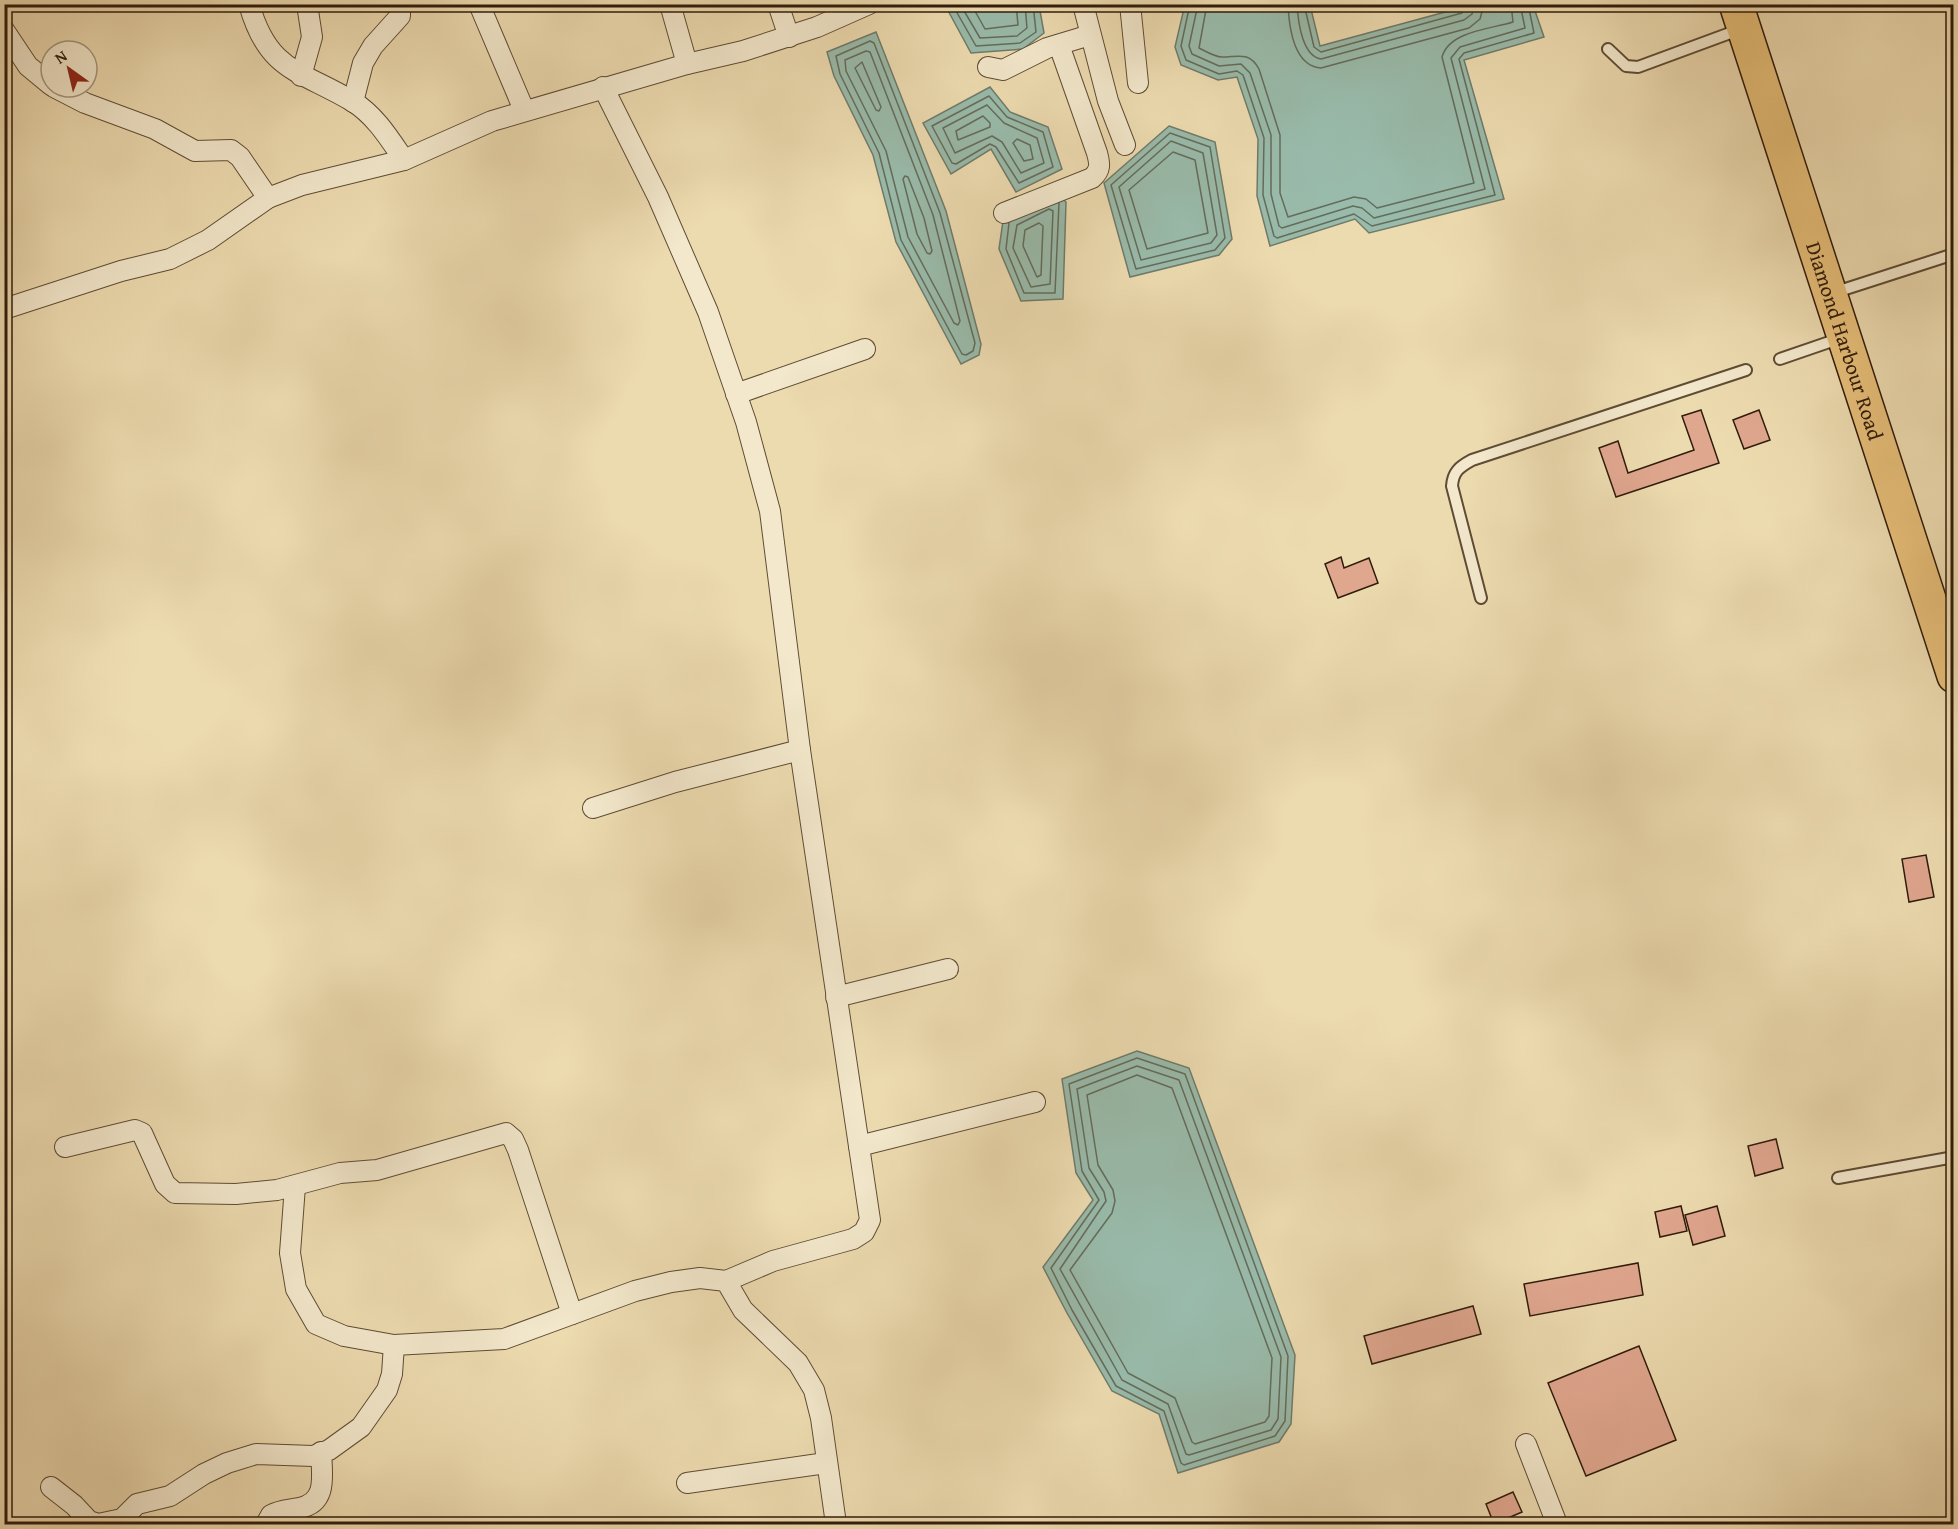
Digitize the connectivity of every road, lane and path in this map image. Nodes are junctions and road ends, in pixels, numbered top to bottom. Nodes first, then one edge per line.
1 (249, 4) edge
2 (307, 4) edge
3 (400, 4) edge
4 (479, 4) edge
5 (670, 4) edge
6 (778, 4) edge
7 (869, 4) edge
8 (1083, 4) edge
9 (1130, 4) edge
10 (1740, 16) edge
11 (4, 30) edge
12 (1090, 35) junction
13 (789, 37) junction
14 (1059, 45) junction
15 (1608, 49) dead end
16 (687, 64) junction
17 (988, 67) dead end
18 (39, 75) edge
19 (301, 76) junction
20 (1138, 83) dead end
21 (603, 87) junction
22 (78, 99) edge
23 (353, 102) junction
24 (524, 110) junction
25 (1125, 145) dead end
26 (404, 160) junction
27 (268, 198) junction
28 (1004, 213) dead end
29 (1953, 254) edge
30 (1830, 294) junction
31 (4, 309) edge
32 (1844, 337) junction
33 (865, 349) dead end
34 (1780, 359) dead end
35 (1746, 370) dead end
36 (736, 393) junction
37 (1481, 598) dead end
38 (1953, 676) edge
39 (800, 750) junction
40 (593, 808) dead end
41 (948, 969) dead end
42 (836, 996) junction
43 (1035, 1102) dead end
44 (859, 1146) junction
45 (65, 1148) dead end
46 (1953, 1157) edge
47 (1838, 1178) dead end
48 (295, 1186) junction
49 (726, 1281) junction
50 (572, 1314) junction
51 (394, 1345) junction
52 (1526, 1444) dead end
53 (321, 1452) junction
54 (826, 1463) junction
55 (687, 1484) dead end
56 (51, 1487) dead end
57 (266, 1524) edge
58 (836, 1524) edge
59 (1557, 1524) edge

1 - 19 street
2 - 19 street
3 - 23 street
4 - 24 street
5 - 16 street
6 - 13 street
7 - 13 street
8 - 12 street
9 - 20 street
10 - 15 lane
10 - 30 highway, Diamond Harbour Road
11 - 18 street
12 - 14 street
12 - 25 street
13 - 16 street
14 - 17 street
14 - 28 street
16 - 21 street
19 - 23 street
21 - 24 street
21 - 36 street
22 - 27 street
23 - 26 street
24 - 26 street
26 - 27 street
27 - 31 street
29 - 30 lane
30 - 32 highway, Diamond Harbour Road
32 - 34 lane
32 - 38 highway, Diamond Harbour Road
33 - 36 street
35 - 37 lane
36 - 39 street
39 - 40 street
39 - 42 street
41 - 42 street
42 - 44 street
43 - 44 street
44 - 49 street
45 - 48 street
46 - 47 lane
48 - 50 street
48 - 51 street
49 - 50 street
49 - 54 street
50 - 51 street
51 - 53 street
52 - 59 street
53 - 56 street
53 - 57 street
54 - 55 street
54 - 58 street

